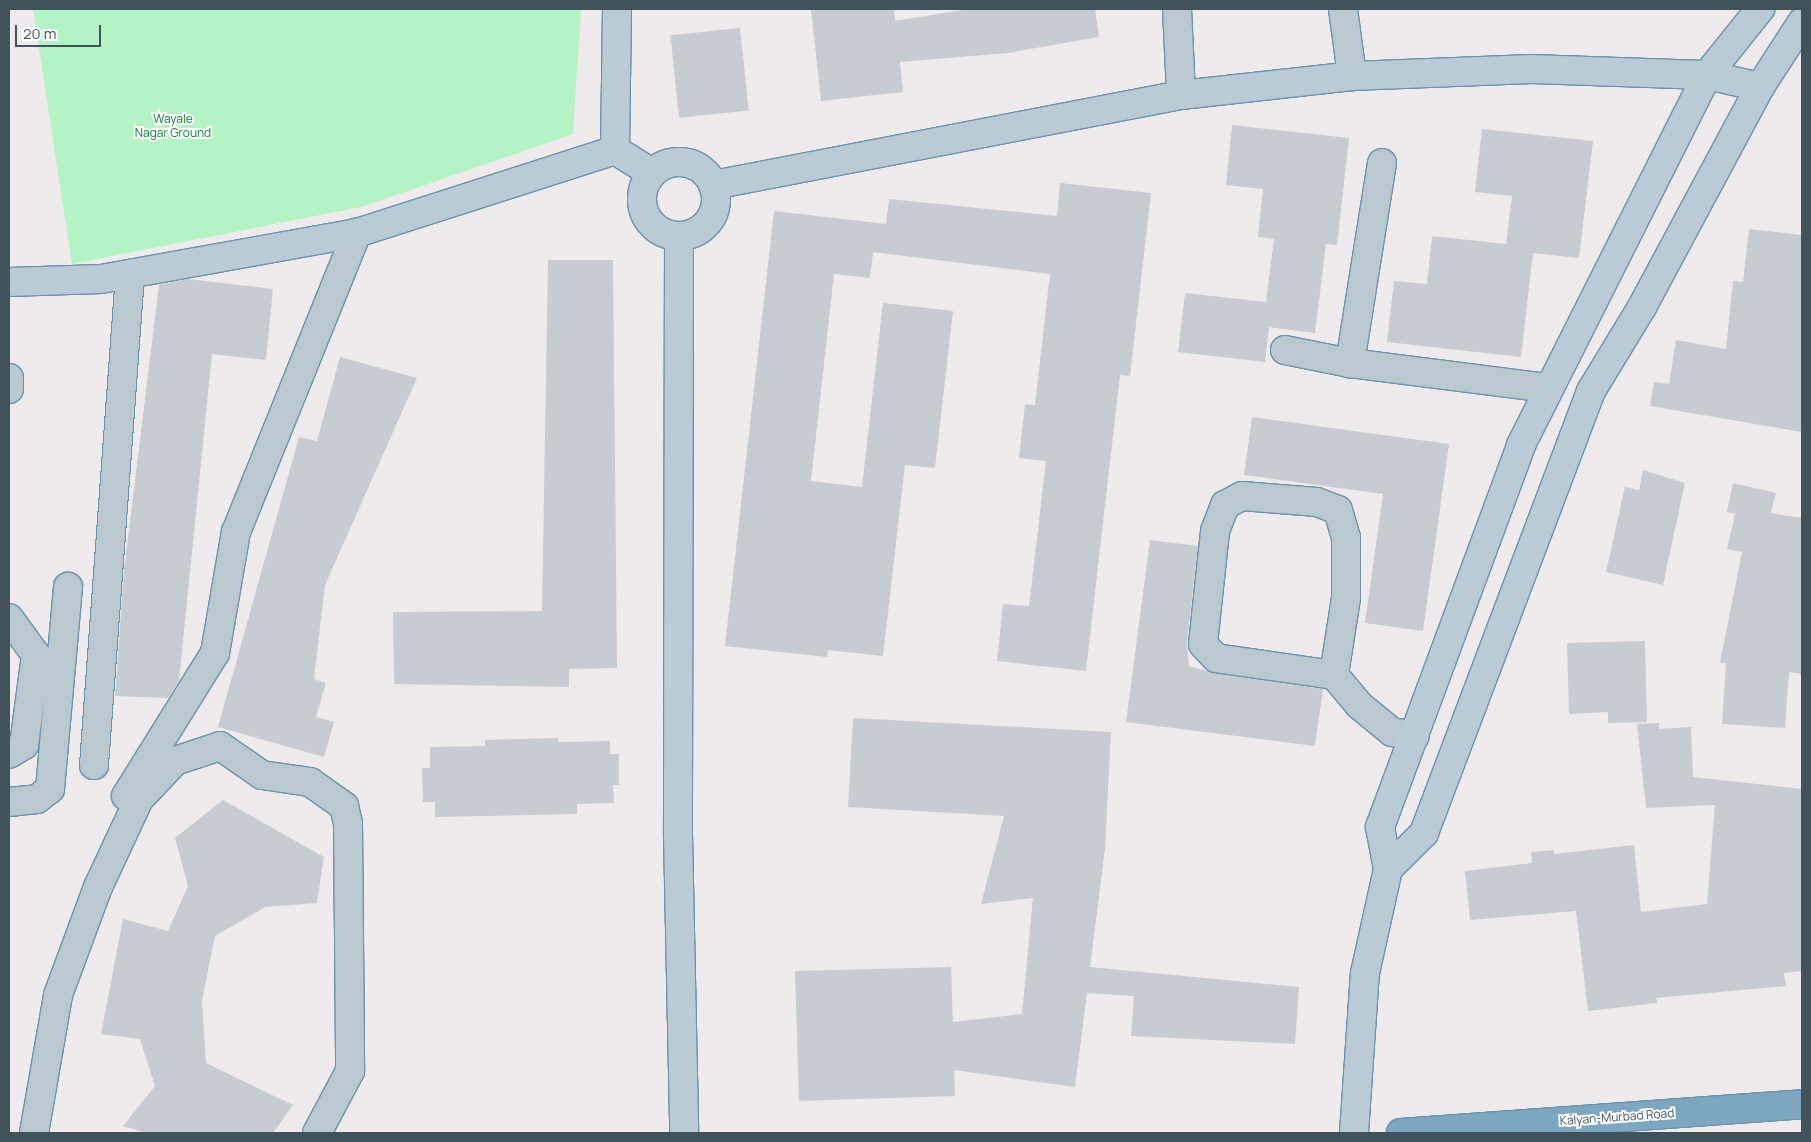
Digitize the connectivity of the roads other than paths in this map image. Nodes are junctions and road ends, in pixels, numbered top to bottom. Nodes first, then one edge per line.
1 (617, 9) edge
2 (1177, 9) edge
3 (1343, 9) edge
4 (1760, 9) edge
5 (1802, 22) edge
6 (1707, 75) junction
7 (1352, 76) junction
8 (1760, 87) junction
9 (1181, 95) junction
10 (615, 150) junction
11 (1382, 163) dead end
12 (652, 172) junction
13 (713, 185) junction
14 (357, 233) junction
15 (679, 236) junction
16 (130, 274) junction
17 (9, 282) edge
18 (1285, 350) dead end
19 (1350, 363) junction
20 (9, 378) edge
21 (1548, 388) junction
22 (9, 389) edge
23 (68, 587) dead end
24 (9, 618) edge
25 (1334, 675) junction
26 (1415, 736) junction
27 (9, 754) edge
28 (94, 765) dead end
29 (9, 802) edge
30 (101, 835) dead end
31 (1388, 869) junction
32 (1802, 1104) edge
33 (34, 1133) edge
34 (317, 1133) edge
35 (684, 1133) edge
36 (1354, 1133) edge
37 (1401, 1133) edge

1 - 10 street
2 - 9 street
3 - 7 street
4 - 6 street
5 - 8 street
6 - 7 street
6 - 8 street
6 - 21 street
7 - 9 street
8 - 31 street
9 - 13 street
10 - 12 street
10 - 14 street
11 - 19 street
12 - 13 street
12 - 15 street
13 - 15 street
14 - 16 street
14 - 30 street
15 - 35 street
16 - 17 street
16 - 28 street
18 - 19 street
19 - 21 street
20 - 22 street
21 - 26 street
23 - 29 street
24 - 27 street
25 - 25 street
25 - 26 street
26 - 31 street
31 - 36 street
32 - 37 highway, Kalyan-Murbad Road
33 - 34 street

